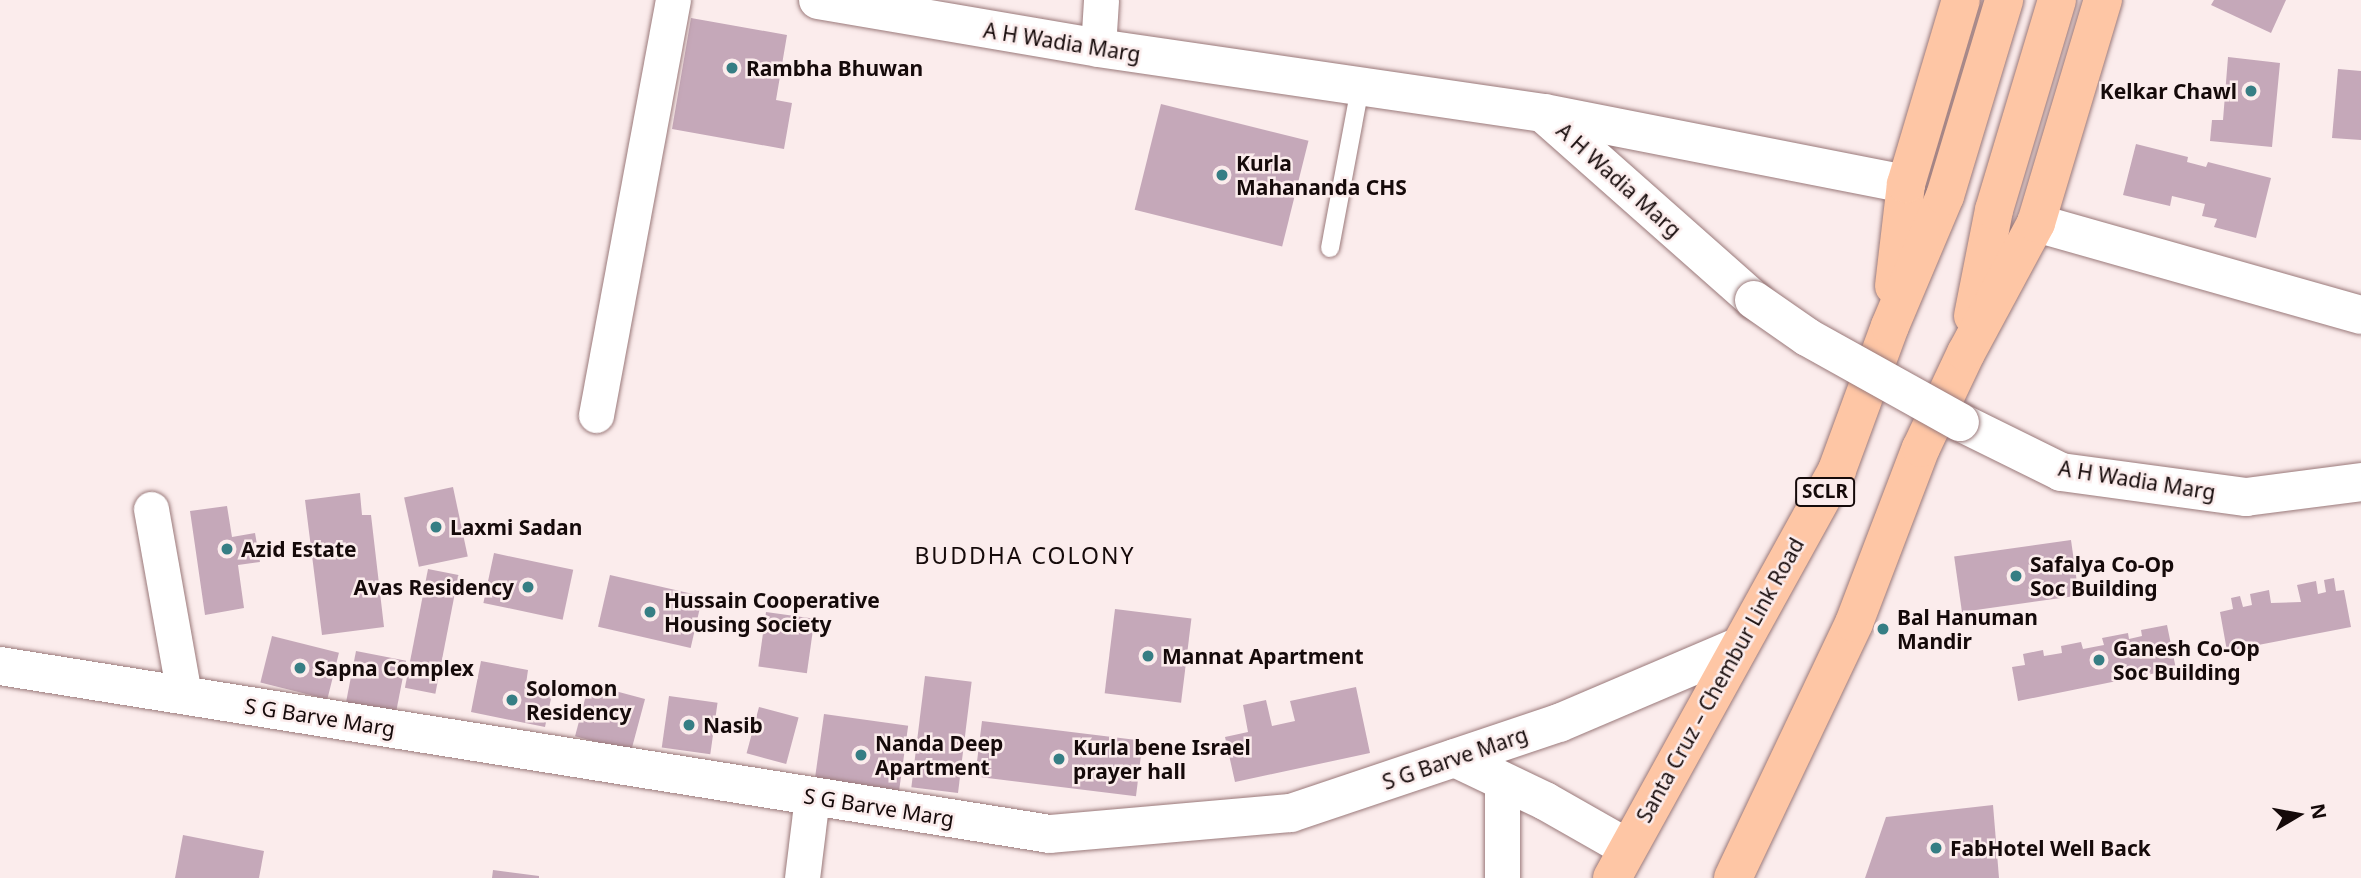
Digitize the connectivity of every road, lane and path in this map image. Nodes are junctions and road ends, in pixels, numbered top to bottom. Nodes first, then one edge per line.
1 (673, 0) edge
2 (818, 0) edge
3 (1101, 0) edge
4 (1961, 0) edge
5 (2004, 0) edge
6 (2057, 0) edge
7 (2102, 0) edge
8 (896, 7) edge
9 (1098, 48) junction
10 (1360, 87) junction
11 (1544, 113) junction
12 (1906, 184) junction
13 (2036, 223) junction
14 (1331, 247) dead end
15 (2361, 315) edge
16 (1890, 326) junction
17 (1966, 353) junction
18 (596, 415) dead end
19 (2361, 482) edge
20 (151, 509) dead end
21 (1737, 647) junction
22 (0, 666) edge
23 (184, 695) junction
24 (1455, 758) junction
25 (1502, 783) junction
26 (812, 796) junction
27 (1619, 862) edge
28 (802, 878) edge
29 (1502, 878) edge
30 (1733, 878) edge

1 - 18 street
2 - 8 street, A H Wadia Marg
3 - 9 street
4 - 12 highway
5 - 16 highway, SCLR
6 - 17 highway
7 - 13 highway
8 - 9 street, A H Wadia Marg
9 - 10 street, A H Wadia Marg
10 - 11 street, A H Wadia Marg
10 - 14 lane
11 - 12 street
11 - 19 street, A H Wadia Marg, bridge
12 - 16 highway
13 - 15 street
13 - 17 highway
16 - 21 highway, Santa Cruz – Chembur Link Road / SCLR
17 - 30 highway
20 - 23 street
21 - 24 street, S G Barve Marg
21 - 27 highway, Santa Cruz – Chembur Link Road / SCLR
22 - 23 street, S G Barve Marg
23 - 26 street, S G Barve Marg
24 - 25 street
24 - 26 street, S G Barve Marg
25 - 27 street
25 - 29 street
26 - 28 street

